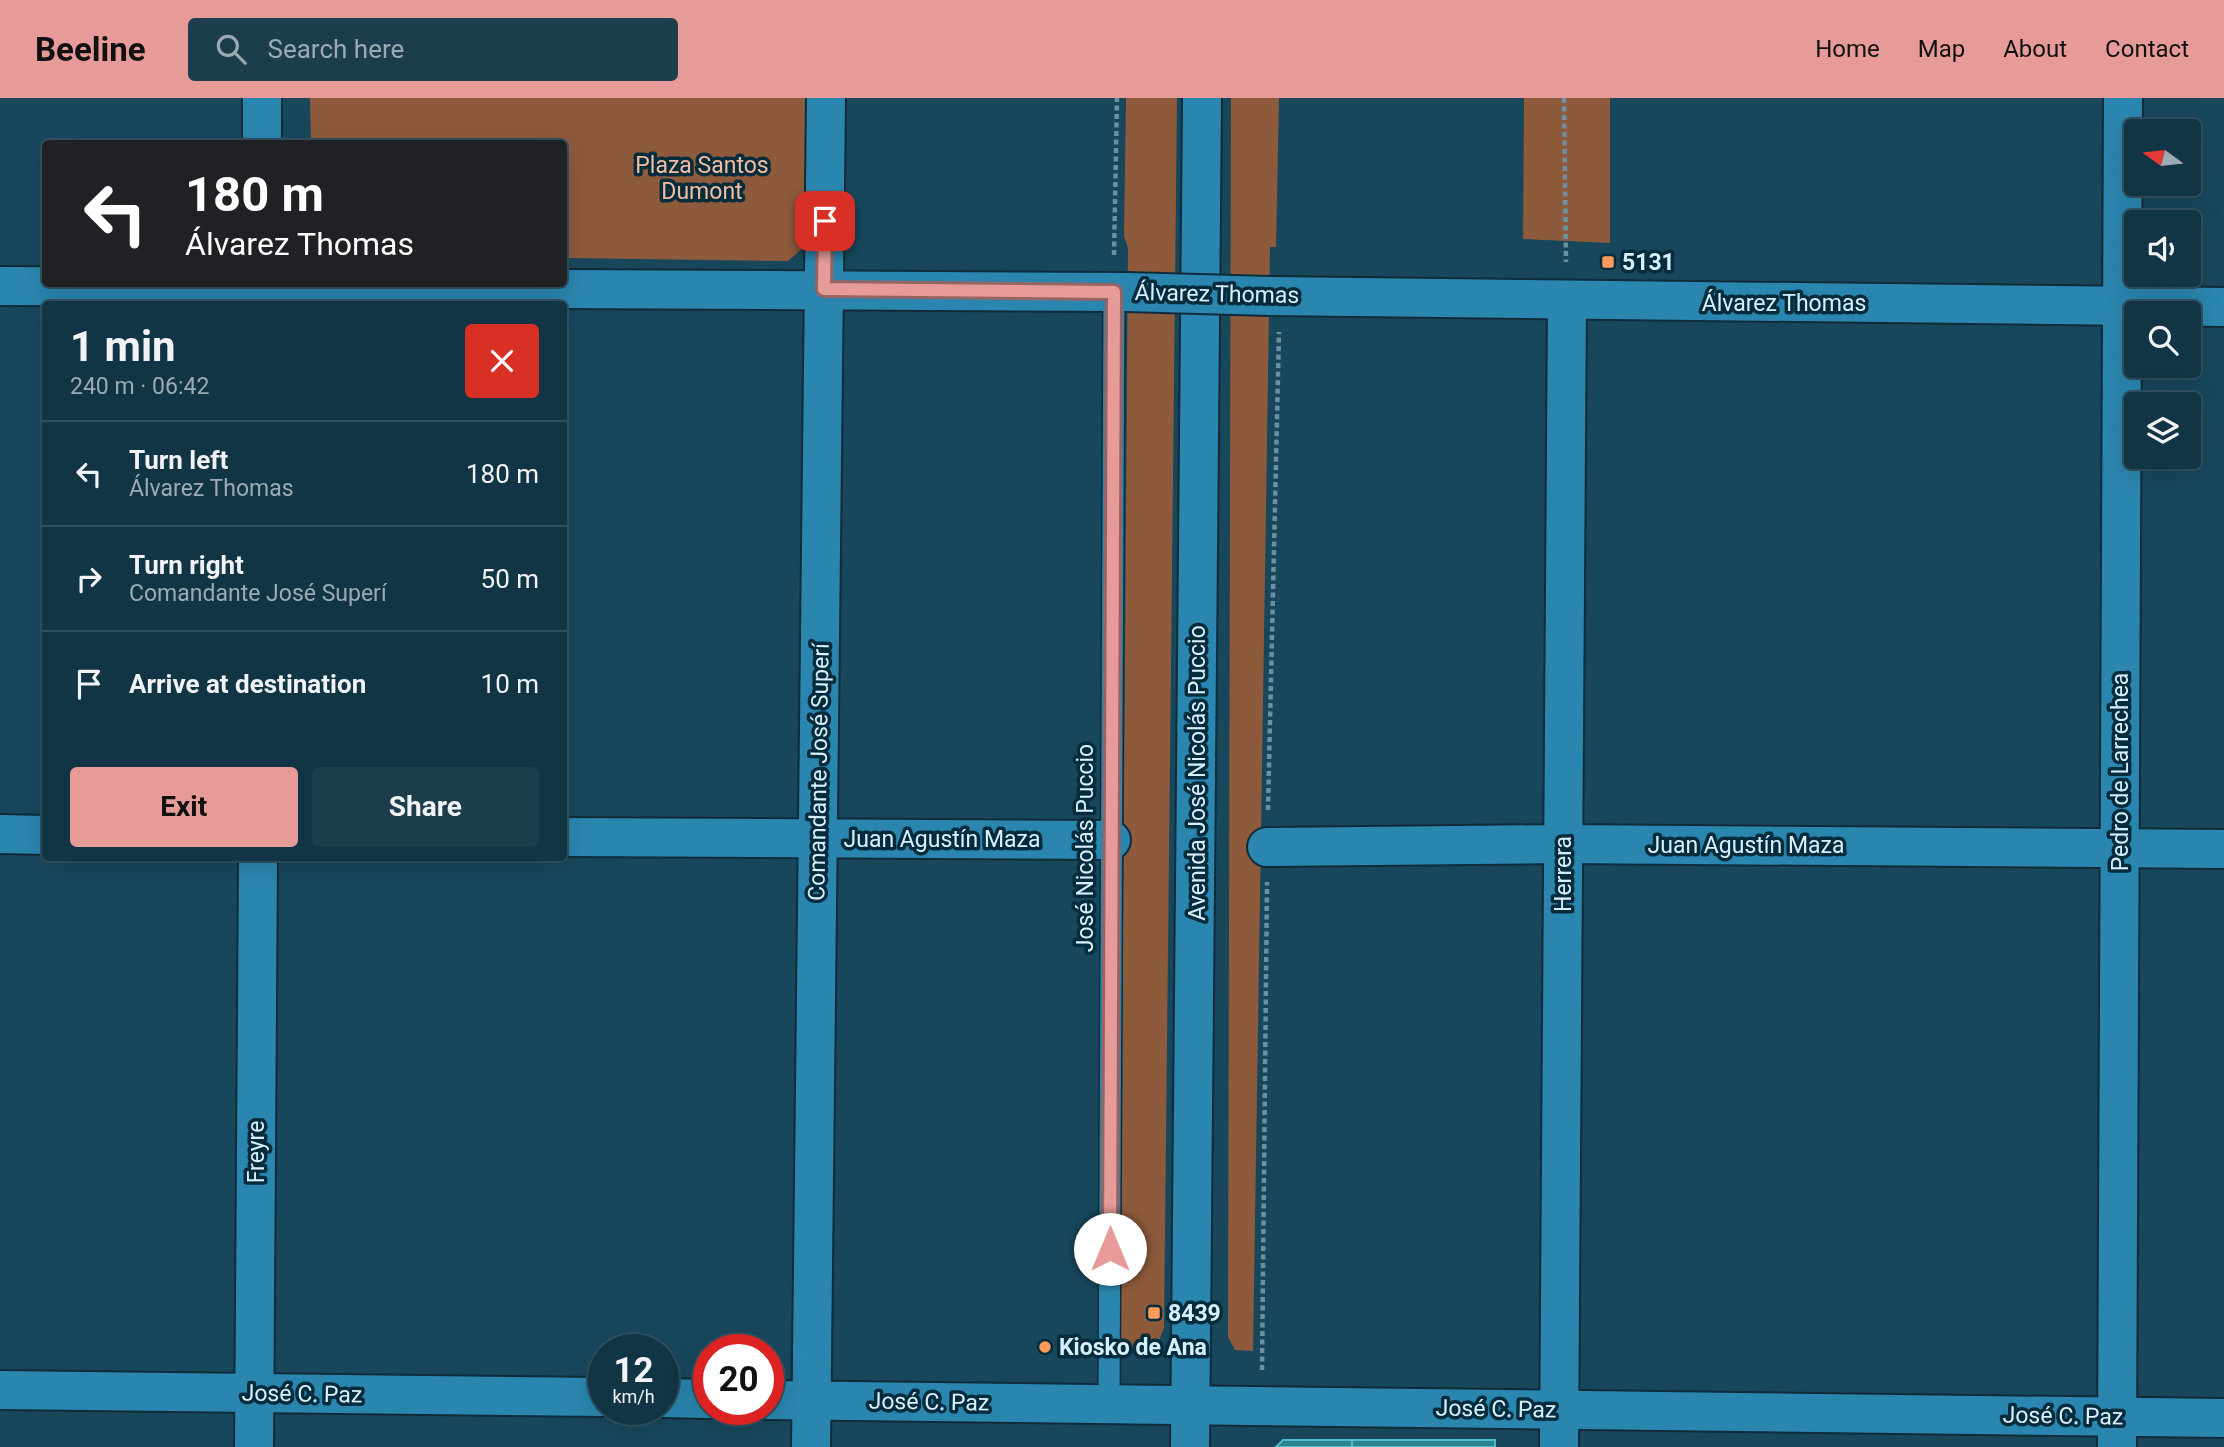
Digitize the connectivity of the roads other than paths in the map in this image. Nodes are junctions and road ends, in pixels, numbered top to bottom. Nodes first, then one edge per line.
1 (262, 98) edge
2 (826, 98) edge
3 (1202, 98) edge
4 (2123, 98) edge
5 (262, 140) edge
6 (0, 286) edge
7 (42, 287) edge
8 (44, 287) edge
9 (824, 289) junction
10 (261, 292) edge
11 (1120, 292) junction
12 (1567, 301) junction
13 (2122, 306) junction
14 (2224, 307) edge
15 (0, 834) edge
16 (42, 835) edge
17 (567, 837) edge
18 (818, 839) junction
19 (1111, 840) junction
20 (1563, 844) junction
21 (1267, 848) dead end
22 (2120, 849) junction
23 (2224, 849) edge
24 (258, 861) edge
25 (0, 1390) edge
26 (254, 1393) junction
27 (588, 1398) edge
28 (784, 1399) edge
29 (812, 1400) junction
30 (1109, 1404) junction
31 (1192, 1405) junction
32 (1559, 1409) junction
33 (2224, 1418) edge
34 (2117, 1432) edge
35 (254, 1447) edge
36 (811, 1447) edge
37 (1190, 1447) edge
38 (1559, 1447) edge

1 - 5 street
2 - 9 street, Comandante José Superí
3 - 31 street, Avenida José Nicolás Puccio
4 - 13 street, Pedro de Larrechea
6 - 7 street, Álvarez Thomas
8 - 10 street, Álvarez Thomas
9 - 10 street, Álvarez Thomas
9 - 11 street, Álvarez Thomas
9 - 18 street, Comandante José Superí
11 - 12 street, Álvarez Thomas, bridge
11 - 19 lane, José Nicolás Puccio
12 - 13 street, Álvarez Thomas
12 - 20 street, Herrera
13 - 14 street, Álvarez Thomas
13 - 22 street, Pedro de Larrechea
15 - 16 street
17 - 18 street, Juan Agustín Maza
18 - 19 street, Juan Agustín Maza
18 - 29 street, Comandante José Superí
19 - 30 lane, José Nicolás Puccio
20 - 21 street, Juan Agustín Maza
20 - 22 street, Juan Agustín Maza
20 - 32 street, Herrera
22 - 23 street, Juan Agustín Maza
22 - 34 street, Pedro de Larrechea
24 - 26 street, Freyre
25 - 26 street, José C. Paz
26 - 27 street, José C. Paz
26 - 35 street, Freyre
28 - 29 street, José C. Paz
29 - 30 street, José C. Paz
29 - 36 street, Comandante José Superí
30 - 31 street, José C. Paz
31 - 32 street, José C. Paz
31 - 37 street, Avenida José Nicolás Puccio
32 - 34 street, José C. Paz
32 - 38 street, Herrera
33 - 34 street, José C. Paz

